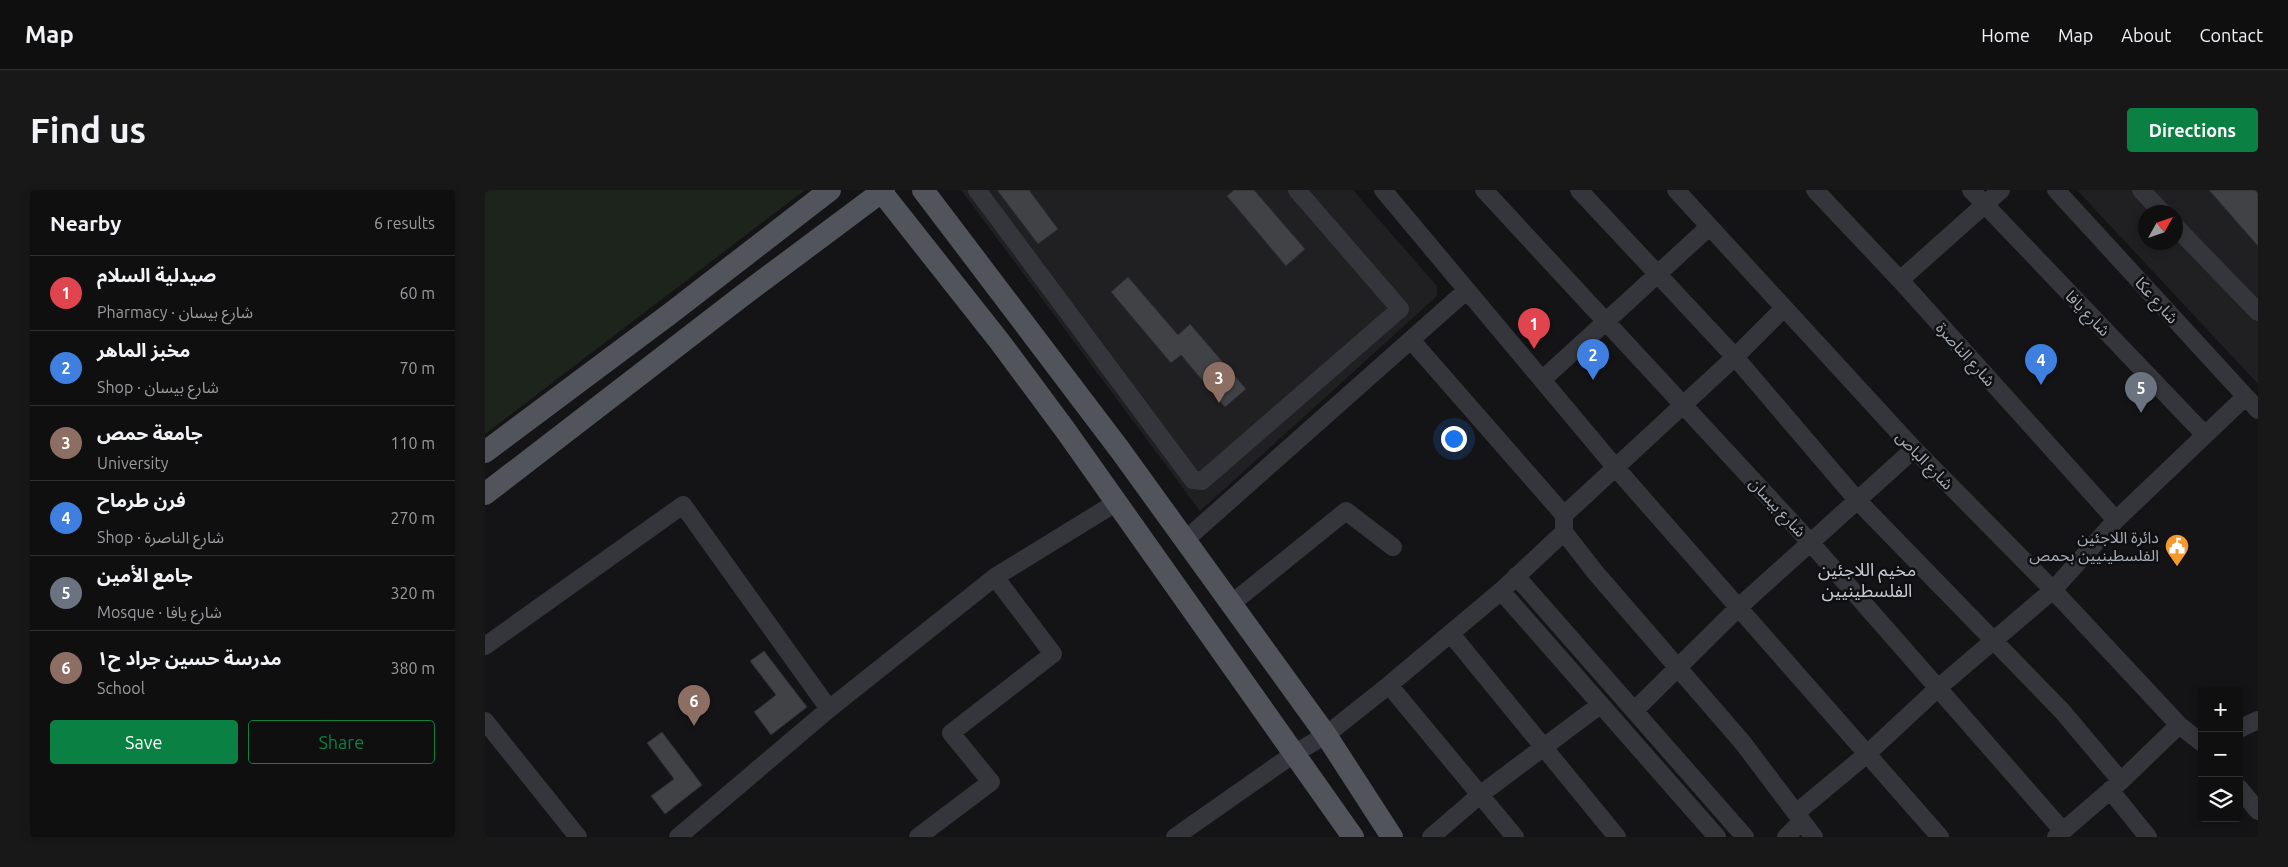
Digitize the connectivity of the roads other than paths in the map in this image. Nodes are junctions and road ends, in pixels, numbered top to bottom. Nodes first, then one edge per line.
1 (830, 190) edge
2 (923, 190) edge
3 (977, 190) edge
4 (1297, 190) edge
5 (1383, 190) edge
6 (1485, 190) edge
7 (1579, 190) edge
8 (1676, 190) edge
9 (1815, 190) edge
10 (1971, 190) edge
11 (2001, 190) edge
12 (2056, 190) edge
13 (2141, 190) edge
14 (882, 191) edge
15 (2155, 205) edge
16 (1985, 206) junction
17 (1709, 227) junction
18 (2183, 234) edge
19 (1658, 274) junction
20 (1900, 280) junction
21 (1467, 290) junction
22 (1784, 308) junction
23 (2258, 312) edge
24 (1606, 321) junction
25 (1411, 340) junction
26 (1735, 357) junction
27 (1542, 380) junction
28 (2245, 397) junction
29 (1684, 405) junction
30 (2258, 410) edge
31 (2205, 435) junction
32 (1913, 449) junction
33 (485, 452) edge
34 (1615, 467) junction
35 (485, 494) edge
36 (1857, 500) junction
37 (1117, 502) junction
38 (2116, 520) junction
39 (1564, 524) junction
40 (1184, 541) junction
41 (1810, 542) junction
42 (1393, 546) dead end
43 (1516, 576) junction
44 (995, 577) junction
45 (2053, 590) junction
46 (1501, 591) junction
47 (1231, 604) junction
48 (1739, 607) junction
49 (1451, 634) junction
50 (1994, 640) junction
51 (485, 646) edge
52 (1678, 669) junction
53 (1389, 686) junction
54 (1938, 688) junction
55 (1600, 705) junction
56 (829, 709) junction
57 (1635, 711) junction
58 (2258, 720) edge
59 (485, 721) edge
60 (2179, 725) junction
61 (2243, 727) edge
62 (1326, 736) junction
63 (2198, 740) edge
64 (1543, 748) junction
65 (1295, 753) junction
66 (1867, 754) junction
67 (2115, 785) junction
68 (2243, 793) edge
69 (1481, 794) junction
70 (2258, 812) edge
71 (1799, 817) junction
72 (2060, 834) edge
73 (578, 837) edge
74 (678, 837) edge
75 (918, 837) edge
76 (1175, 837) edge
77 (1353, 837) edge
78 (1392, 837) edge
79 (1431, 837) edge
80 (1515, 837) edge
81 (1617, 837) edge
82 (1717, 837) edge
83 (1745, 837) edge
84 (1785, 837) edge
85 (1814, 837) edge
86 (1940, 837) edge
87 (2148, 837) edge

1 - 33 main road
2 - 40 main road
3 - 4 street
5 - 21 street
6 - 24 street, شارع بيسان
7 - 19 street
8 - 17 street, شارع الباص
9 - 20 street, شارع الناصرة
10 - 16 street, شارع يافا
11 - 16 street
12 - 28 street, شارع عكا
13 - 15 street
14 - 35 main road
14 - 37 main road
16 - 20 street
16 - 31 street, شارع يافا
17 - 19 street
17 - 22 street, شارع الباص
18 - 23 street
19 - 24 street
19 - 26 street
20 - 38 street, شارع الناصرة
21 - 25 street
21 - 27 street
22 - 26 street
22 - 32 street, شارع الباص
24 - 27 street
24 - 29 street, شارع بيسان
25 - 39 street
25 - 40 street
26 - 29 street
26 - 36 street
27 - 34 street
28 - 30 street, شارع عكا
28 - 31 street
29 - 34 street
29 - 41 street, شارع بيسان
31 - 38 street
32 - 36 street
32 - 45 street, شارع الباص
34 - 39 street
34 - 48 street
36 - 41 street
36 - 50 street
37 - 44 street
37 - 65 main road
38 - 45 street
39 - 43 street
39 - 52 street
40 - 47 main road
41 - 48 street
41 - 54 street, شارع بيسان
42 - 47 street
43 - 46 street
43 - 57 street
44 - 56 street
44 - 75 street
45 - 50 street
45 - 60 street, شارع الباص
46 - 49 street
46 - 55 street
47 - 62 main road
48 - 52 street
48 - 66 street
49 - 53 street
49 - 64 street
50 - 54 street
50 - 67 street
51 - 56 street
52 - 57 street
52 - 71 street
53 - 62 street
53 - 69 street
54 - 66 street
54 - 72 street, شارع بيسان
55 - 64 street
55 - 82 street
56 - 74 street
57 - 83 street
58 - 61 street
59 - 73 street
60 - 63 street, شارع الباص
60 - 67 street
62 - 65 street
62 - 78 main road
64 - 69 street
64 - 81 street
65 - 76 street
65 - 77 main road
66 - 71 street
66 - 86 street
67 - 72 street
67 - 87 street
68 - 70 street
69 - 79 street
69 - 80 street
71 - 84 street
71 - 85 street

